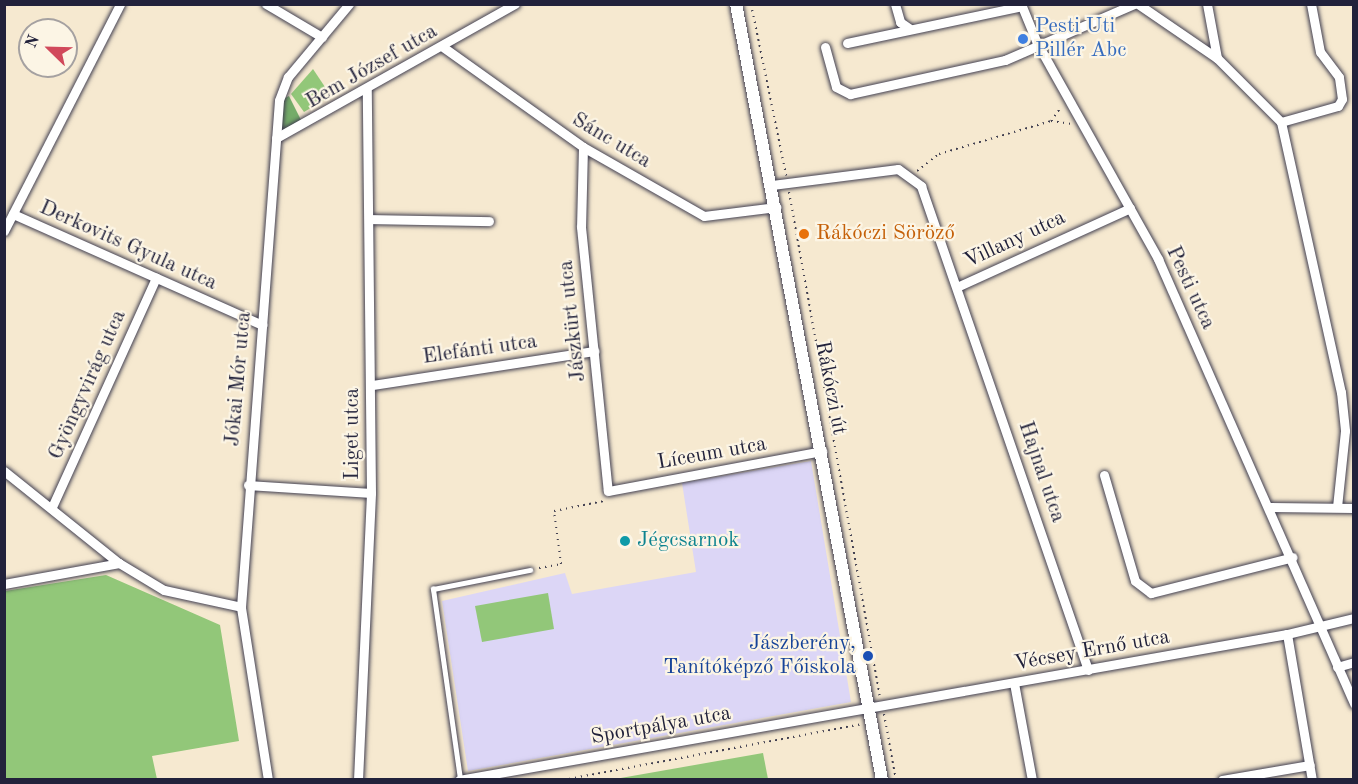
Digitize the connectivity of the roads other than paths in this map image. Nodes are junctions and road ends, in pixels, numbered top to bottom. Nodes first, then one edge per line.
1 (120, 4) edge
2 (266, 4) edge
3 (349, 4) edge
4 (515, 4) edge
5 (736, 4) edge
6 (895, 4) edge
7 (1136, 4) edge
8 (1207, 4) edge
9 (1311, 4) edge
10 (1022, 5) edge
11 (909, 28) junction
12 (322, 37) junction
13 (847, 43) dead end
14 (1037, 43) junction
15 (443, 47) junction
16 (825, 47) dead end
17 (1217, 58) junction
18 (367, 90) junction
19 (1281, 122) junction
20 (276, 138) junction
21 (583, 147) junction
22 (772, 185) junction
23 (776, 207) junction
24 (1130, 208) junction
25 (13, 214) junction
26 (370, 219) junction
27 (489, 221) dead end
28 (4, 231) edge
29 (156, 278) junction
30 (959, 286) junction
31 (262, 325) junction
32 (594, 351) junction
33 (372, 385) junction
34 (822, 451) junction
35 (4, 471) edge
36 (1104, 475) dead end
37 (248, 485) junction
38 (608, 491) joint
39 (370, 493) junction
40 (52, 507) junction
41 (1270, 507) junction
42 (1337, 507) junction
43 (1353, 508) edge
44 (1293, 557) junction
45 (119, 563) junction
46 (530, 570) road end
47 (4, 584) edge
48 (241, 607) junction
49 (1353, 618) edge
50 (1321, 626) junction
51 (1287, 634) junction
52 (1353, 662) edge
53 (1338, 667) junction
54 (1088, 670) junction
55 (1014, 683) junction
56 (1353, 704) edge
57 (869, 709) junction
58 (1310, 765) junction
59 (459, 779) edge
60 (268, 780) edge
61 (358, 780) edge
62 (882, 780) edge
63 (1032, 780) edge
64 (1222, 780) edge
65 (1312, 780) edge

1 - 25 street
2 - 12 street
3 - 12 street, Jókai Mór utca
4 - 15 street, Bem József utca
5 - 22 street, Rákóczi út
6 - 11 street
7 - 14 street
7 - 17 street
8 - 17 street
9 - 19 street
10 - 11 street
10 - 14 street, Pesti utca
11 - 13 street
12 - 20 street, Jókai Mór utca
14 - 16 street
14 - 24 street, Pesti utca
15 - 18 street, Bem József utca
15 - 21 street, Sánc utca
17 - 19 street
18 - 20 street, Bem József utca
18 - 26 street, Liget utca
19 - 42 street
20 - 31 street, Jókai Mór utca
21 - 23 street, Sánc utca
21 - 32 street, Jászkürt utca
22 - 23 street, Rákóczi út
22 - 30 street, Villany utca
23 - 34 street, Rákóczi út
24 - 30 street, Villany utca
24 - 41 street, Pesti utca
25 - 28 street
25 - 29 street, Derkovits Gyula utca
26 - 27 street
26 - 33 street, Liget utca
29 - 31 street, Derkovits Gyula utca
29 - 40 street, Gyöngyvirág utca
30 - 54 street, Hajnal utca
31 - 37 street, Jókai Mór utca
32 - 33 street, Elefánti utca
32 - 38 street, Jászkürt utca
33 - 39 street, Liget utca
34 - 38 street, Líceum utca
34 - 57 street, Rákóczi út
35 - 40 street
36 - 44 street
37 - 39 street
37 - 48 street, Jókai Mór utca
39 - 61 street, Liget utca
40 - 45 street
41 - 42 street
41 - 44 street, Pesti utca
42 - 43 street
44 - 50 street, Pesti utca
45 - 47 street
45 - 48 street
46 - 59 lane
48 - 60 street, Jókai Mór utca
49 - 50 street, Vécsey Ernő utca
50 - 51 street, Vécsey Ernő utca
50 - 53 street, Pesti utca
51 - 54 street, Vécsey Ernő utca
51 - 58 street
52 - 53 street
53 - 56 street, Pesti utca
54 - 55 street, Vécsey Ernő utca
55 - 57 street, Vécsey Ernő utca
55 - 63 street
57 - 59 street, Sportpálya utca
57 - 62 street, Rákóczi út
58 - 64 street
58 - 65 street

